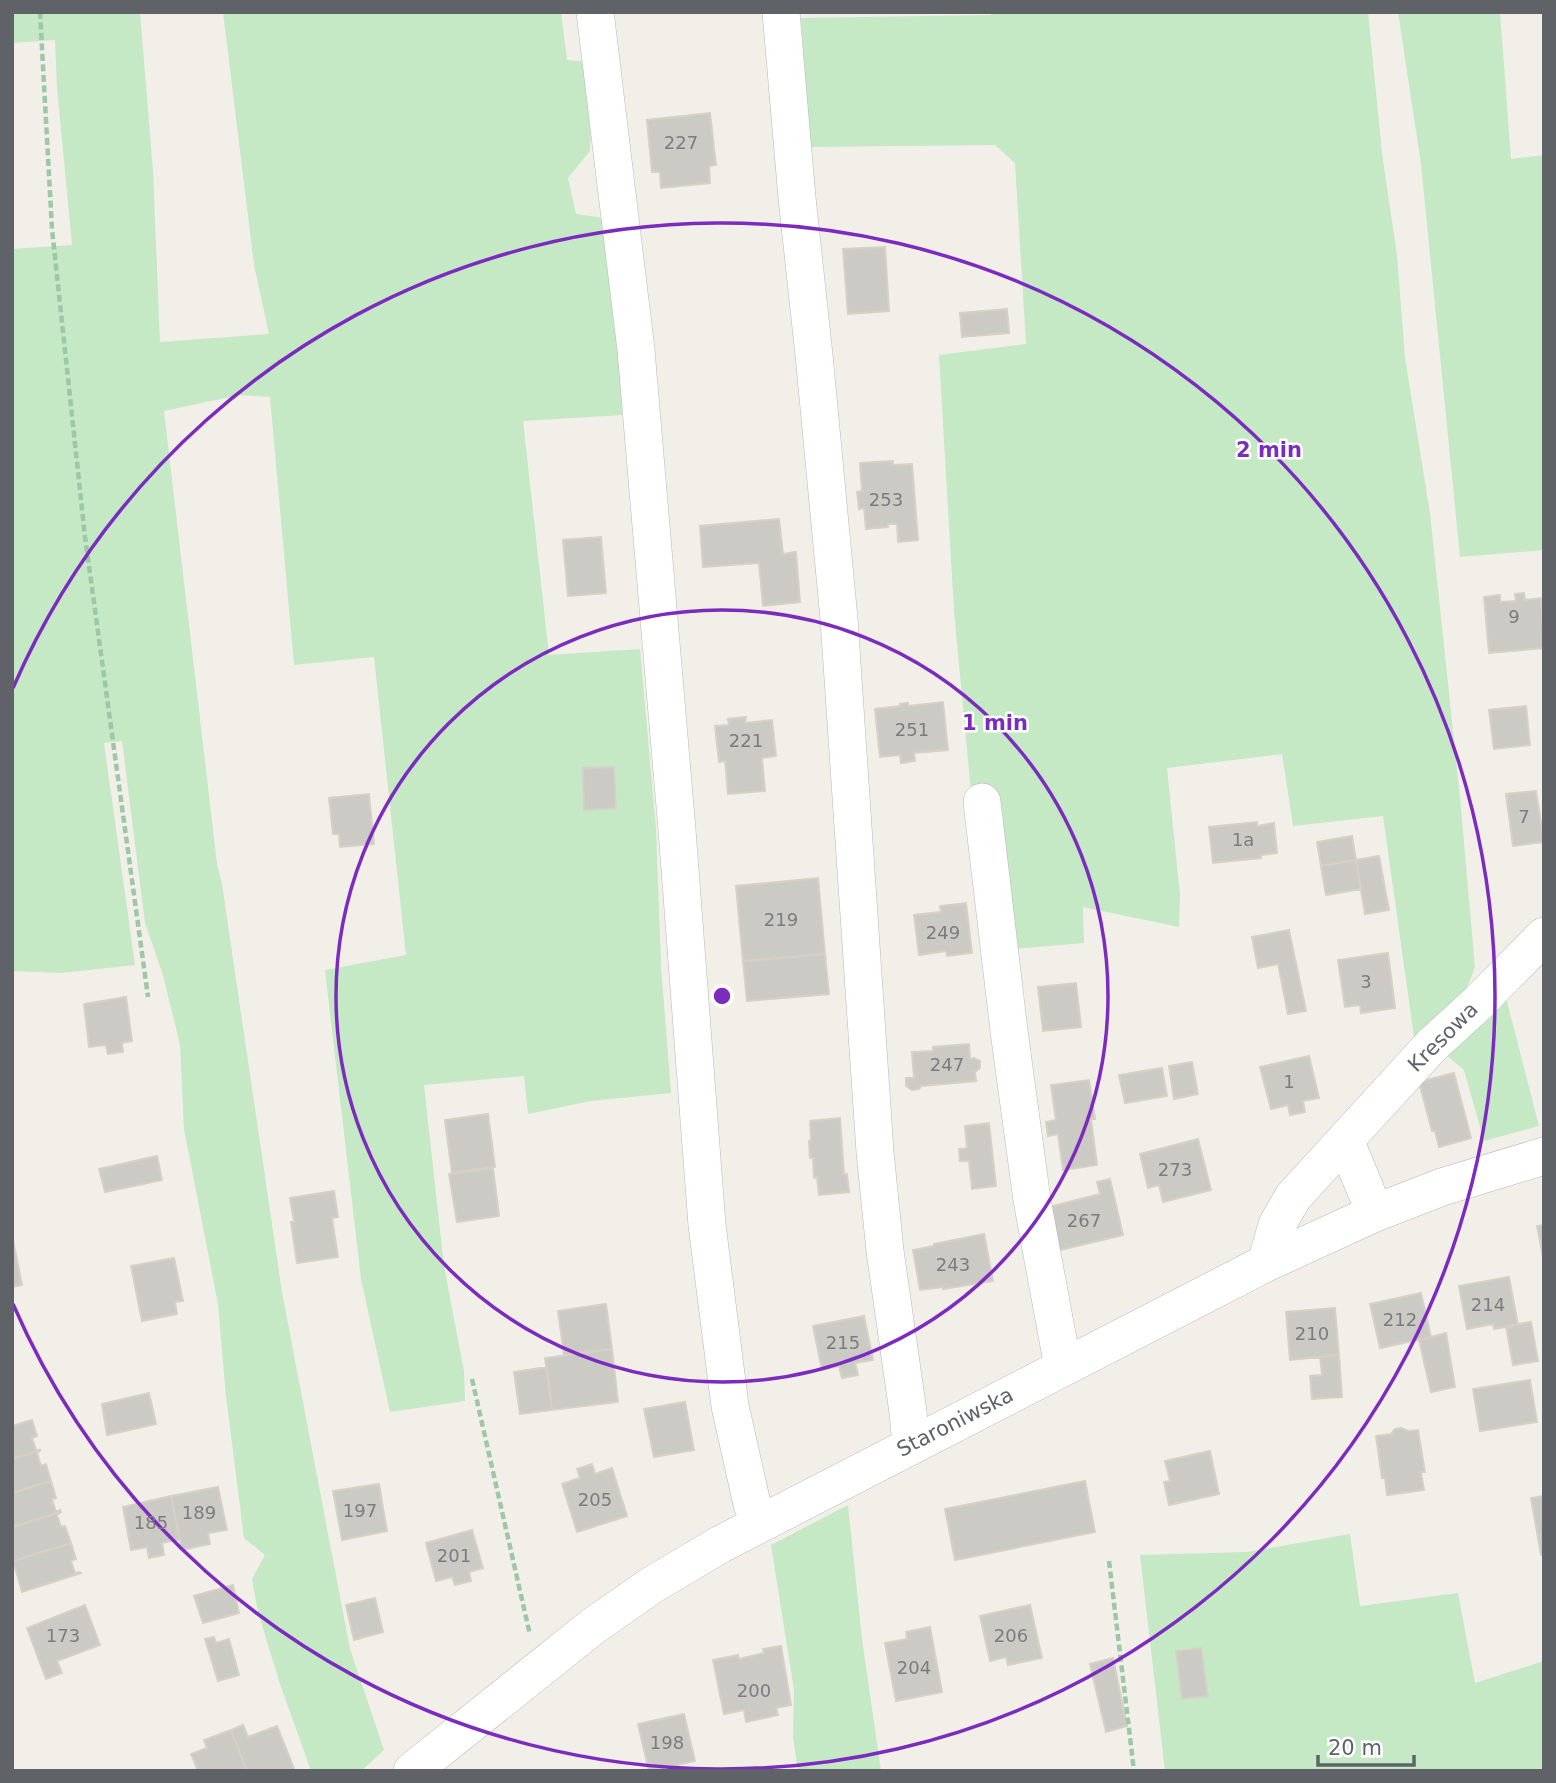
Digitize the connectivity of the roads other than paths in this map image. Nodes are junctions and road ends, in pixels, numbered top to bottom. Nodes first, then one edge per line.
1 (594, 12) edge
2 (781, 12) edge
3 (982, 802) dead end
4 (1544, 936) edge
5 (1345, 1140) junction
6 (1544, 1156) edge
7 (1375, 1213) junction
8 (1266, 1263) junction
9 (1063, 1367) junction
10 (911, 1445) junction
11 (760, 1524) junction
12 (412, 1771) edge

1 - 11 street
2 - 10 street
3 - 9 street
4 - 5 street, Kresowa
5 - 7 street
5 - 8 street, Kresowa
6 - 7 street, Staroniwska
7 - 8 street, Staroniwska
8 - 9 street, Staroniwska
9 - 10 street, Staroniwska
10 - 11 street, Staroniwska
11 - 12 street, Staroniwska

